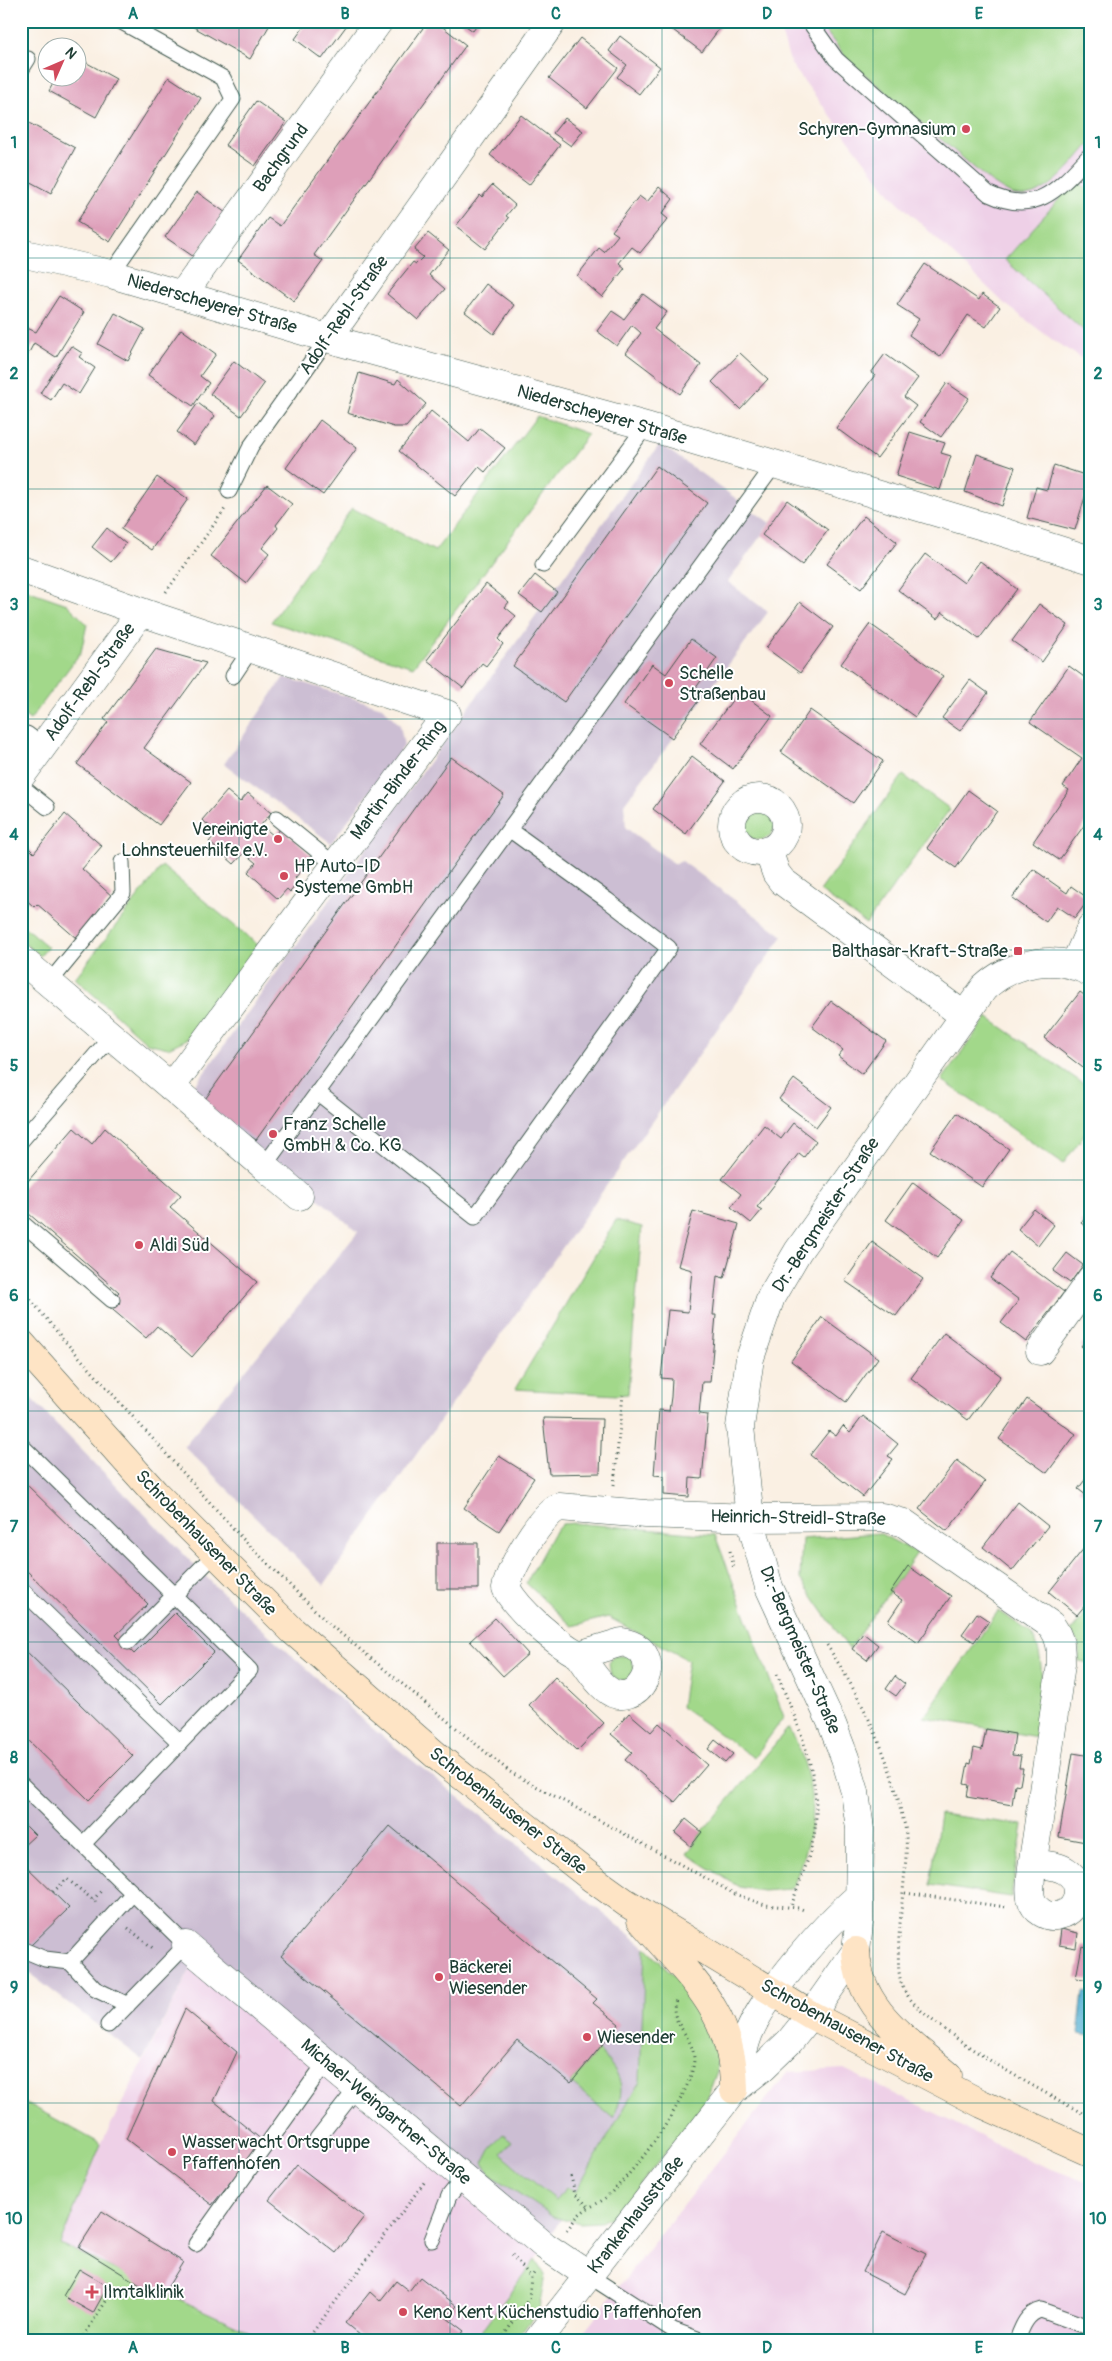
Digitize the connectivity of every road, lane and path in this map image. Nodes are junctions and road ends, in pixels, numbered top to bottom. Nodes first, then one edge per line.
1 (120, 21) edge
2 (379, 21) edge
3 (553, 21) edge
4 (809, 21) edge
5 (1091, 154) edge
6 (21, 253) edge
7 (111, 274) junction
8 (184, 294) junction
9 (328, 338) junction
10 (646, 426) junction
11 (775, 464) junction
12 (229, 491) joint
13 (1091, 560) edge
14 (543, 565) dead end
15 (21, 569) edge
16 (146, 614) junction
17 (251, 649) junction
18 (233, 676) dead end
19 (21, 776) edge
20 (21, 786) edge
21 (47, 807) dead end
22 (277, 818) dead end
23 (509, 829) junction
24 (768, 850) dead end
25 (122, 862) dead end
26 (335, 865) junction
27 (1091, 927) edge
28 (21, 959) edge
29 (1082, 969) edge
30 (50, 983) junction
31 (963, 1015) junction
32 (112, 1036) junction
33 (171, 1086) junction
34 (317, 1092) junction
35 (21, 1141) edge
36 (264, 1166) junction
37 (299, 1196) dead end
38 (21, 1222) edge
39 (1091, 1279) edge
40 (21, 1288) edge
41 (112, 1300) dead end
42 (21, 1342) edge
43 (1040, 1351) dead end
44 (623, 1394) dead end
45 (21, 1445) edge
46 (612, 1510) junction
47 (738, 1518) junction
48 (215, 1554) junction
49 (738, 1577) dead end
50 (21, 1589) edge
51 (174, 1595) junction
52 (128, 1642) dead end
53 (579, 1655) dead end
54 (775, 1667) dead end
55 (180, 1743) junction
56 (21, 1784) edge
57 (83, 1844) junction
58 (1033, 1863) junction
59 (132, 1892) junction
60 (858, 1897) junction
61 (625, 1902) junction
62 (1034, 1904) junction
63 (791, 1907) junction
64 (812, 1914) dead end
65 (186, 1945) junction
66 (21, 1949) edge
67 (856, 1951) junction
68 (70, 1962) junction
69 (774, 1992) junction
70 (676, 2000) dead end
71 (128, 2005) junction
72 (811, 2015) junction
73 (108, 2025) dead end
74 (326, 2062) junction
75 (356, 2088) junction
76 (734, 2090) junction
77 (982, 2104) junction
78 (1091, 2118) edge
79 (318, 2139) dead end
80 (1091, 2153) edge
81 (571, 2176) dead end
82 (428, 2178) dead end
83 (464, 2178) junction
84 (590, 2208) junction
85 (432, 2240) dead end
86 (196, 2244) dead end
87 (551, 2250) junction
88 (588, 2276) junction
89 (108, 2298) dead end
90 (1091, 2328) edge
91 (81, 2340) edge
92 (307, 2340) edge
93 (501, 2340) edge
94 (538, 2340) edge
95 (700, 2340) edge
96 (1016, 2340) edge

1 - 7 lane, Niederscheyerer Straße
2 - 8 street, Bachgrund
3 - 9 street, Adolf-Rebl-Straße
4 - 5 lane
6 - 7 street, Niederscheyerer Straße
7 - 8 street, Niederscheyerer Straße
8 - 9 street, Niederscheyerer Straße
9 - 10 street, Niederscheyerer Straße
9 - 12 lane, Adolf-Rebl-Straße
10 - 11 street, Niederscheyerer Straße
10 - 14 lane
11 - 13 street, Niederscheyerer Straße
11 - 23 lane
12 - 16 path, Adolf-Rebl-Straße
15 - 16 street, Martin-Binder-Ring
16 - 17 street, Martin-Binder-Ring
16 - 19 street, Adolf-Rebl-Straße
17 - 18 lane
17 - 26 street, Martin-Binder-Ring
20 - 21 lane
22 - 26 lane
23 - 34 lane
23 - 34 lane
24 - 31 street
25 - 30 lane
26 - 33 street, Martin-Binder-Ring
27 - 29 street
28 - 30 street
29 - 31 street, Dr.-Bergmeister-Straße
30 - 32 street
31 - 47 street, Dr.-Bergmeister-Straße
32 - 33 street
32 - 35 lane
33 - 36 street
34 - 36 lane
36 - 37 street
38 - 41 lane
39 - 43 street
40 - 63 path
42 - 48 main road, Schrobenhausener Straße
44 - 46 path
45 - 51 lane
46 - 47 street, Heinrich-Streidl-Straße
46 - 53 street, Heinrich-Streidl-Straße
47 - 49 path
47 - 58 street, Heinrich-Streidl-Straße
47 - 60 street, Dr.-Bergmeister-Straße
48 - 51 lane
48 - 61 main road, Schrobenhausener Straße
50 - 55 lane
51 - 52 lane
51 - 55 lane
54 - 63 path
55 - 57 lane
56 - 57 lane
57 - 59 lane
58 - 62 street, Heinrich-Streidl-Straße
58 - 62 street
59 - 65 lane
59 - 68 lane
60 - 67 street, Dr.-Bergmeister-Straße
60 - 69 street
61 - 69 main road, Schrobenhausener Straße
61 - 76 main road
62 - 78 path
63 - 64 path
65 - 71 lane
65 - 74 street, Michael-Weingartner-Straße
66 - 68 lane
67 - 72 street, Dr.-Bergmeister-Straße
67 - 77 main road
68 - 71 lane
69 - 72 main road, Schrobenhausener Straße
69 - 76 street, Krankenhausstraße
70 - 84 path
71 - 73 lane
72 - 76 street, Krankenhausstraße
72 - 77 main road, Schrobenhausener Straße
74 - 75 street, Michael-Weingartner-Straße
74 - 86 lane
75 - 79 lane
75 - 83 street, Michael-Weingartner-Straße
76 - 88 street, Krankenhausstraße
77 - 80 main road, Schrobenhausener Straße
81 - 84 path
82 - 92 path
83 - 85 lane
83 - 87 street, Michael-Weingartner-Straße
84 - 87 path
87 - 88 street, Michael-Weingartner-Straße
87 - 93 path
88 - 94 street, Krankenhausstraße
88 - 95 lane
89 - 91 path
90 - 96 lane

